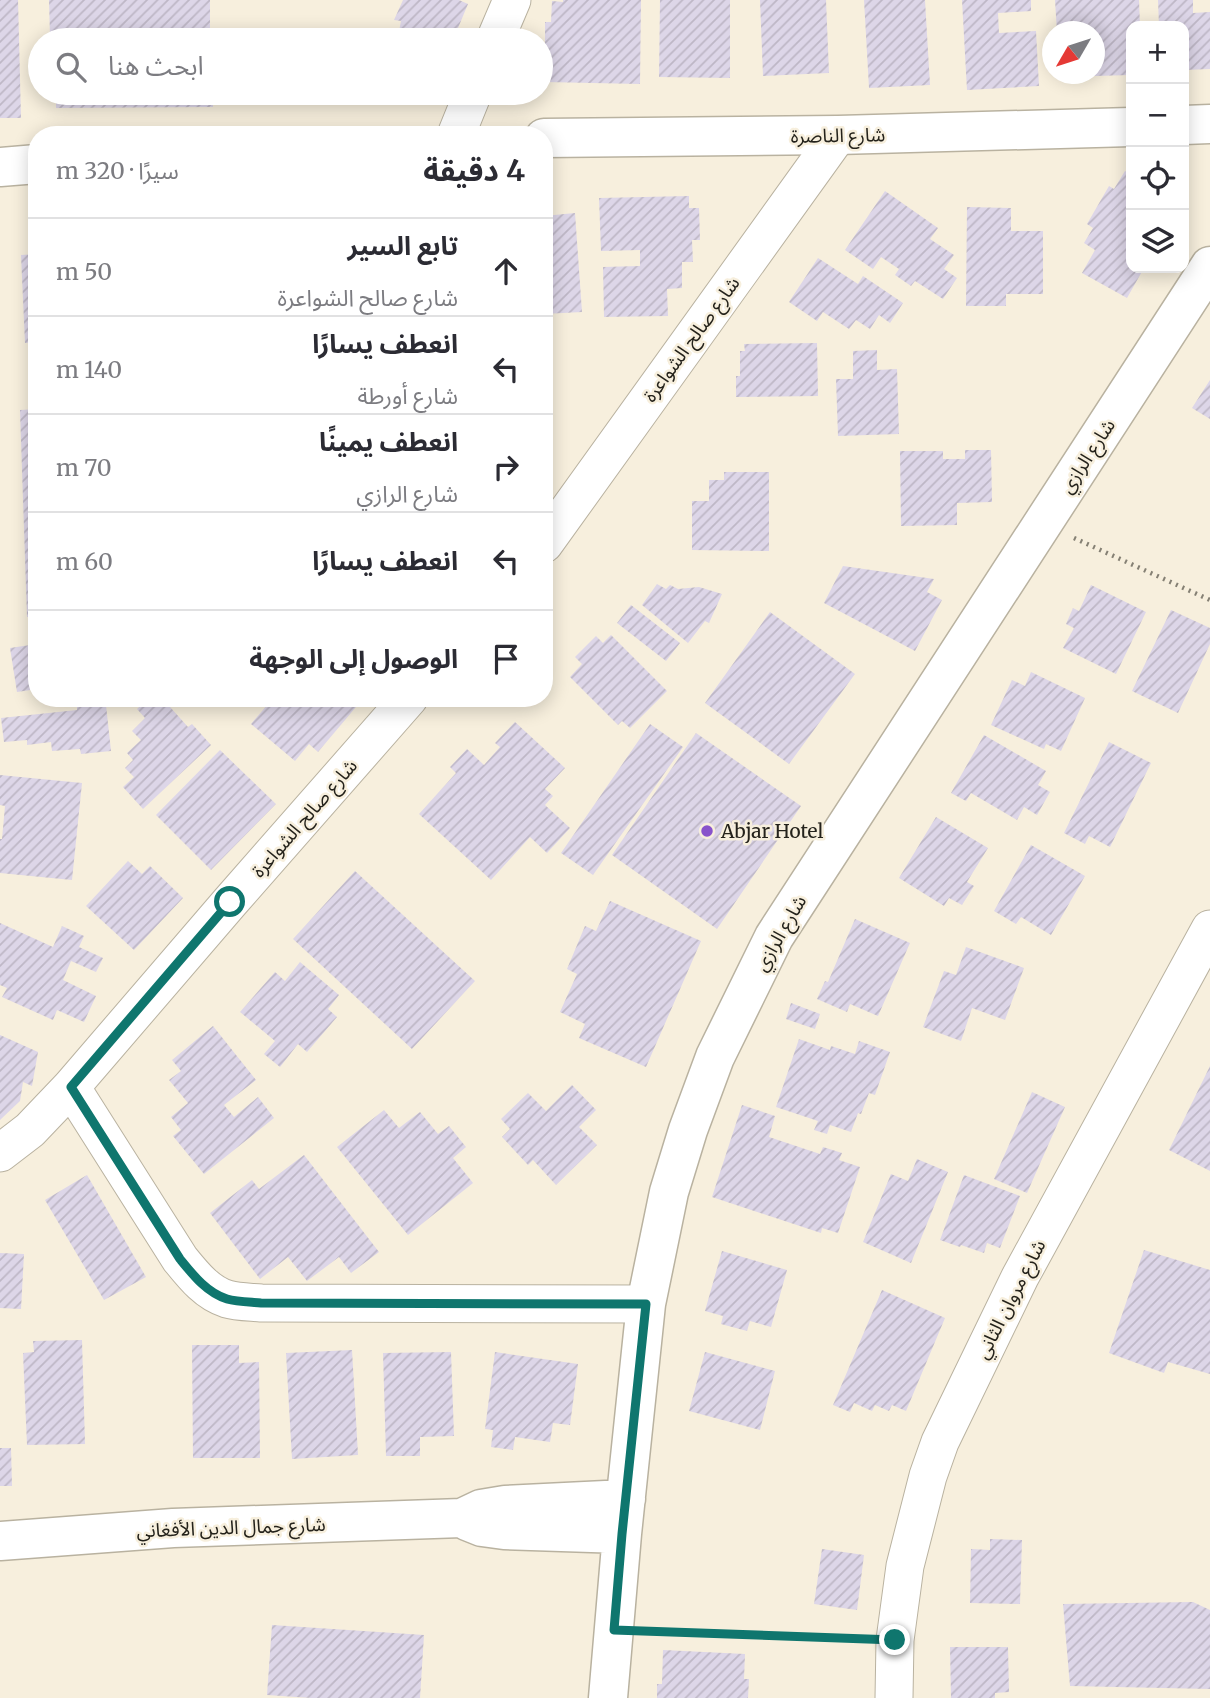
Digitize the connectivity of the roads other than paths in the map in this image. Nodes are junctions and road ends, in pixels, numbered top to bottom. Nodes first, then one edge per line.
1 (512, 0) edge
2 (500, 28) edge
3 (468, 105) edge
4 (1210, 124) edge
5 (1189, 125) edge
6 (460, 126) edge
7 (1126, 127) edge
8 (838, 135) junction
9 (553, 138) edge
10 (28, 165) edge
11 (0, 167) edge
12 (1210, 265) edge
13 (553, 531) edge
14 (401, 707) edge
15 (1210, 929) edge
16 (71, 1087) junction
17 (0, 1153) edge
18 (646, 1304) junction
19 (624, 1516) junction
20 (0, 1541) edge
21 (608, 1698) edge
22 (894, 1698) edge

1 - 2 street
3 - 6 street
4 - 5 street
7 - 8 street, شارع الناصرة
8 - 9 street, شارع الناصرة
8 - 13 street, شارع صالح الشواعرة
10 - 11 street
12 - 18 street, شارع الرازي
14 - 16 street, شارع صالح الشواعرة
15 - 22 street, شارع مروان الثاني
16 - 17 street, شارع صالح الشواعرة
16 - 18 street
18 - 19 street, شارع الرازي
19 - 20 street, شارع جمال الدين الأفغاني
19 - 21 street, شارع الرازي

